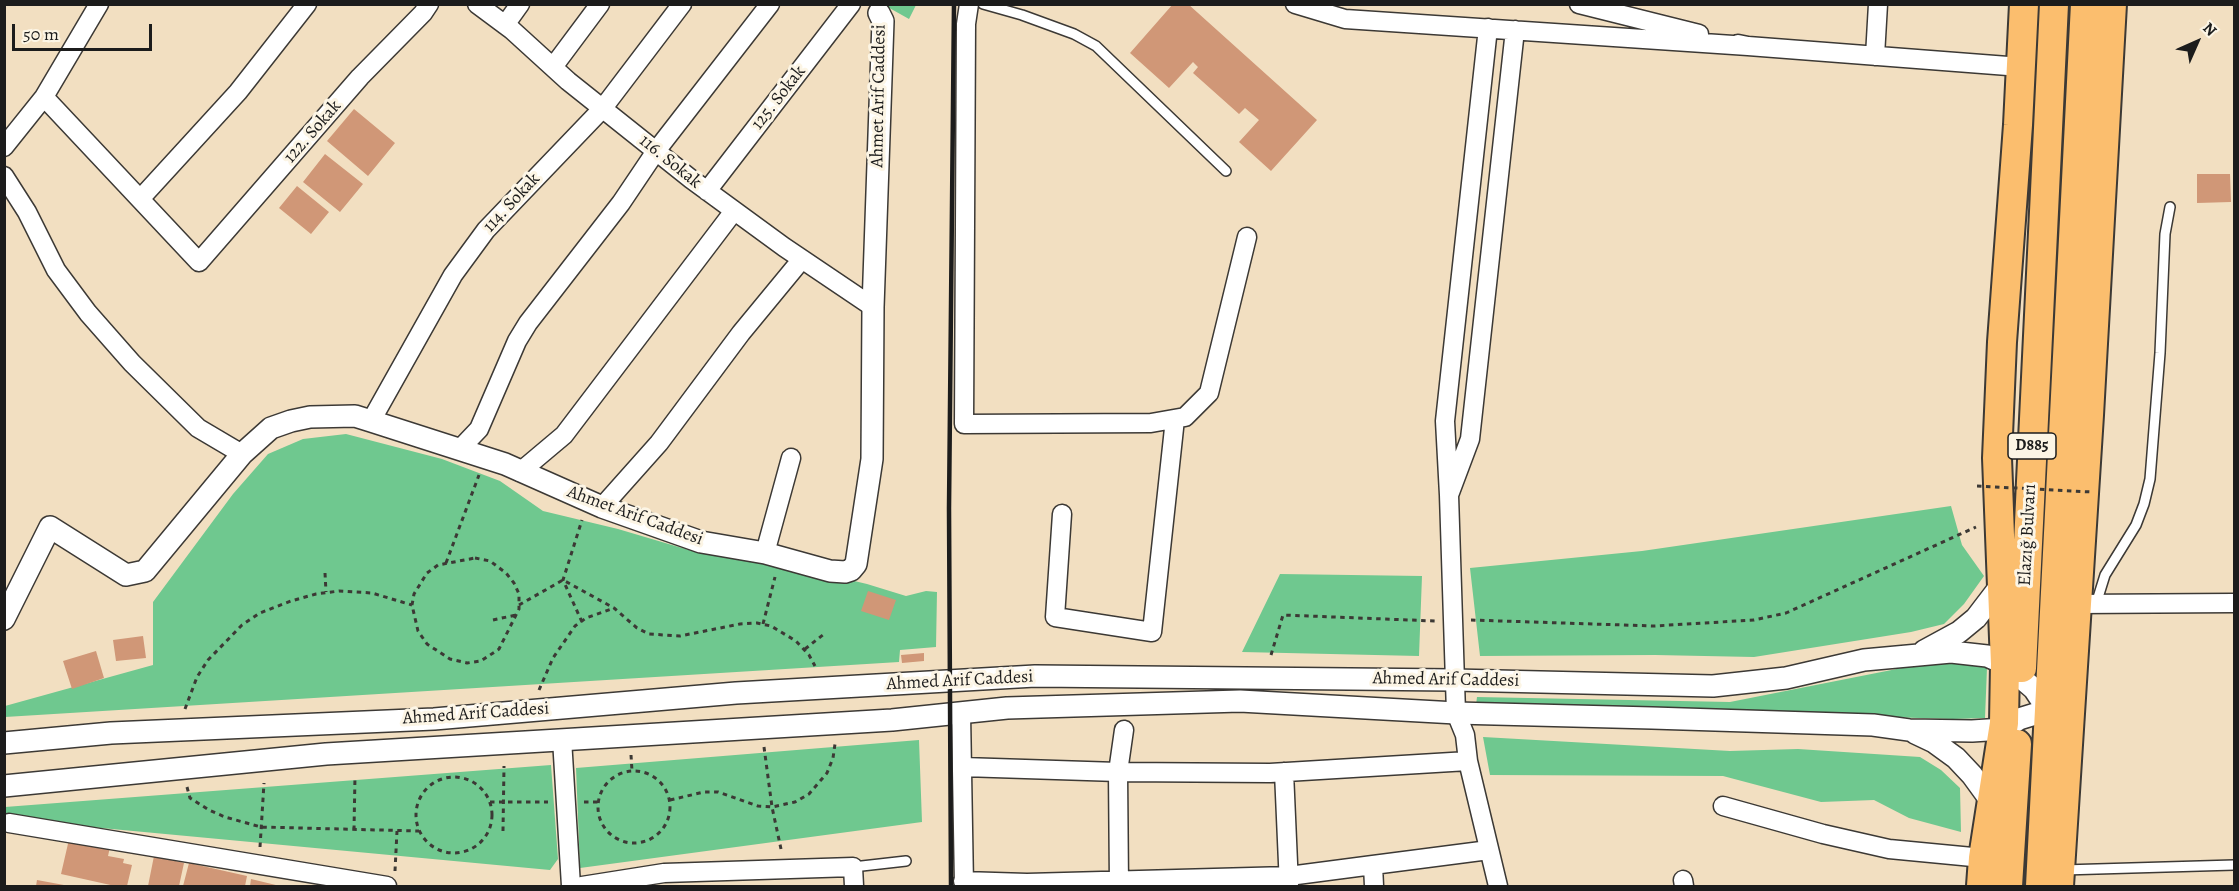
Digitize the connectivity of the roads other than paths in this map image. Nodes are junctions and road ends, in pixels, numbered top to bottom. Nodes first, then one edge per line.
1 (99, 4) edge
2 (307, 4) edge
3 (429, 4) edge
4 (477, 4) edge
5 (520, 4) edge
6 (600, 4) edge
7 (682, 4) edge
8 (770, 4) edge
9 (851, 4) edge
10 (969, 4) edge
11 (983, 4) edge
12 (1294, 4) edge
13 (1579, 4) edge
14 (1878, 4) edge
15 (2024, 4) edge
16 (2054, 4) edge
17 (2085, 4) edge
18 (2105, 4) edge
19 (2112, 4) edge
20 (869, 8) edge
21 (505, 25) junction
22 (1488, 28) junction
23 (1515, 30) junction
24 (1748, 46) junction
25 (1875, 56) junction
26 (553, 67) junction
27 (2021, 67) junction
28 (44, 97) junction
29 (2081, 100) junction
30 (603, 108) junction
31 (4, 147) edge
32 (656, 151) junction
33 (1226, 171) dead end
34 (4, 176) edge
35 (707, 191) junction
36 (141, 198) junction
37 (2170, 207) dead end
38 (734, 211) junction
39 (1247, 237) dead end
40 (802, 259) junction
41 (873, 307) junction
42 (1175, 419) junction
43 (371, 421) junction
44 (459, 450) junction
45 (242, 454) junction
46 (791, 458) dead end
47 (520, 472) junction
48 (1449, 495) junction
49 (595, 504) junction
50 (1062, 514) dead end
51 (772, 555) junction
52 (2002, 584) junction
53 (2235, 603) edge
54 (2086, 604) junction
55 (4, 619) edge
56 (1916, 655) junction
57 (2013, 671) junction
58 (1454, 680) junction
59 (2048, 711) junction
60 (962, 713) junction
61 (1456, 713) junction
62 (2011, 724) junction
63 (1124, 730) dead end
64 (1909, 730) junction
65 (562, 739) junction
66 (4, 743) edge
67 (1468, 761) junction
68 (963, 767) junction
69 (1118, 772) junction
70 (1284, 772) junction
71 (4, 786) edge
72 (1991, 803) junction
73 (1724, 806) dead end
74 (9, 823) dead end
75 (2012, 827) junction
76 (1489, 850) junction
77 (1983, 858) junction
78 (906, 861) dead end
79 (1373, 865) junction
80 (2235, 865) edge
81 (854, 867) junction
82 (664, 880) edge
83 (1289, 881) edge
84 (2053, 881) edge
85 (390, 882) edge
86 (1119, 883) edge
87 (964, 884) edge
88 (571, 886) edge
89 (582, 886) edge
90 (854, 886) edge
91 (1374, 886) edge
92 (1498, 886) edge
93 (1981, 886) edge
94 (2008, 886) edge

1 - 28 street
2 - 36 street
3 - 36 street, 122. Sokak
4 - 21 street, 116. Sokak
5 - 21 street
6 - 26 street
7 - 30 street, 114. Sokak
8 - 32 street
9 - 35 street, 125. Sokak
10 - 42 street
11 - 33 lane
12 - 22 street
13 - 24 street
14 - 25 street
15 - 27 highway
16 - 57 highway, Elazığ Bulvarı / D885
17 - 29 highway, Elazığ Bulvarı / D885
18 - 29 highway
19 - 54 highway
20 - 41 street, Ahmet Arif Caddesi
21 - 26 street, 116. Sokak
22 - 23 street
22 - 48 street
23 - 24 street
23 - 48 street
24 - 25 street
25 - 27 street
26 - 30 street, 116. Sokak
27 - 52 highway
28 - 31 street
28 - 36 street
29 - 59 highway, Elazığ Bulvarı / D885
30 - 32 street, 116. Sokak
30 - 43 street, 114. Sokak
32 - 35 street, 116. Sokak
32 - 44 street
34 - 45 street
35 - 38 street, 116. Sokak
37 - 54 lane
38 - 40 street, 116. Sokak
38 - 47 street
39 - 42 street
40 - 41 street, 116. Sokak
40 - 49 street
41 - 51 street, Ahmet Arif Caddesi
42 - 50 street
43 - 44 street, Ahmet Arif Caddesi
43 - 45 street, Ahmet Arif Caddesi
44 - 47 street, Ahmet Arif Caddesi
45 - 55 street, Ahmet Arif Caddesi
46 - 51 street
47 - 49 street, Ahmet Arif Caddesi
48 - 58 street
49 - 51 street, Ahmet Arif Caddesi
52 - 56 street, Ahmed Arif Caddesi
52 - 57 highway
53 - 54 street
54 - 84 highway
56 - 57 street, Ahmed Arif Caddesi
56 - 58 street, Ahmed Arif Caddesi
57 - 59 street, Ahmed Arif Caddesi
57 - 62 highway, Elazığ Bulvarı / D885
58 - 61 street
58 - 66 street, Ahmed Arif Caddesi
59 - 62 street, Ahmed Arif Caddesi
59 - 84 highway, Elazığ Bulvarı / D885
60 - 61 street, Ahmed Arif Caddesi
60 - 65 street, Ahmed Arif Caddesi
60 - 68 street
61 - 64 street, Ahmed Arif Caddesi
61 - 67 street
62 - 64 street, Ahmed Arif Caddesi
62 - 72 highway
62 - 75 highway, Elazığ Bulvarı / D885
63 - 69 street
64 - 72 street, Ahmed Arif Caddesi
65 - 71 street, Ahmed Arif Caddesi
65 - 88 street
67 - 70 street
67 - 76 street
68 - 69 street
68 - 87 street
69 - 70 street
69 - 86 street
70 - 83 street
72 - 75 street, Ahmed Arif Caddesi
72 - 77 highway
73 - 77 street
74 - 85 street
75 - 94 highway, Elazığ Bulvarı / D885
76 - 79 street
76 - 92 street
77 - 93 highway
78 - 81 lane
79 - 83 street
79 - 91 street
80 - 84 lane
81 - 82 street
81 - 90 street
82 - 89 street
83 - 86 street
86 - 87 street

